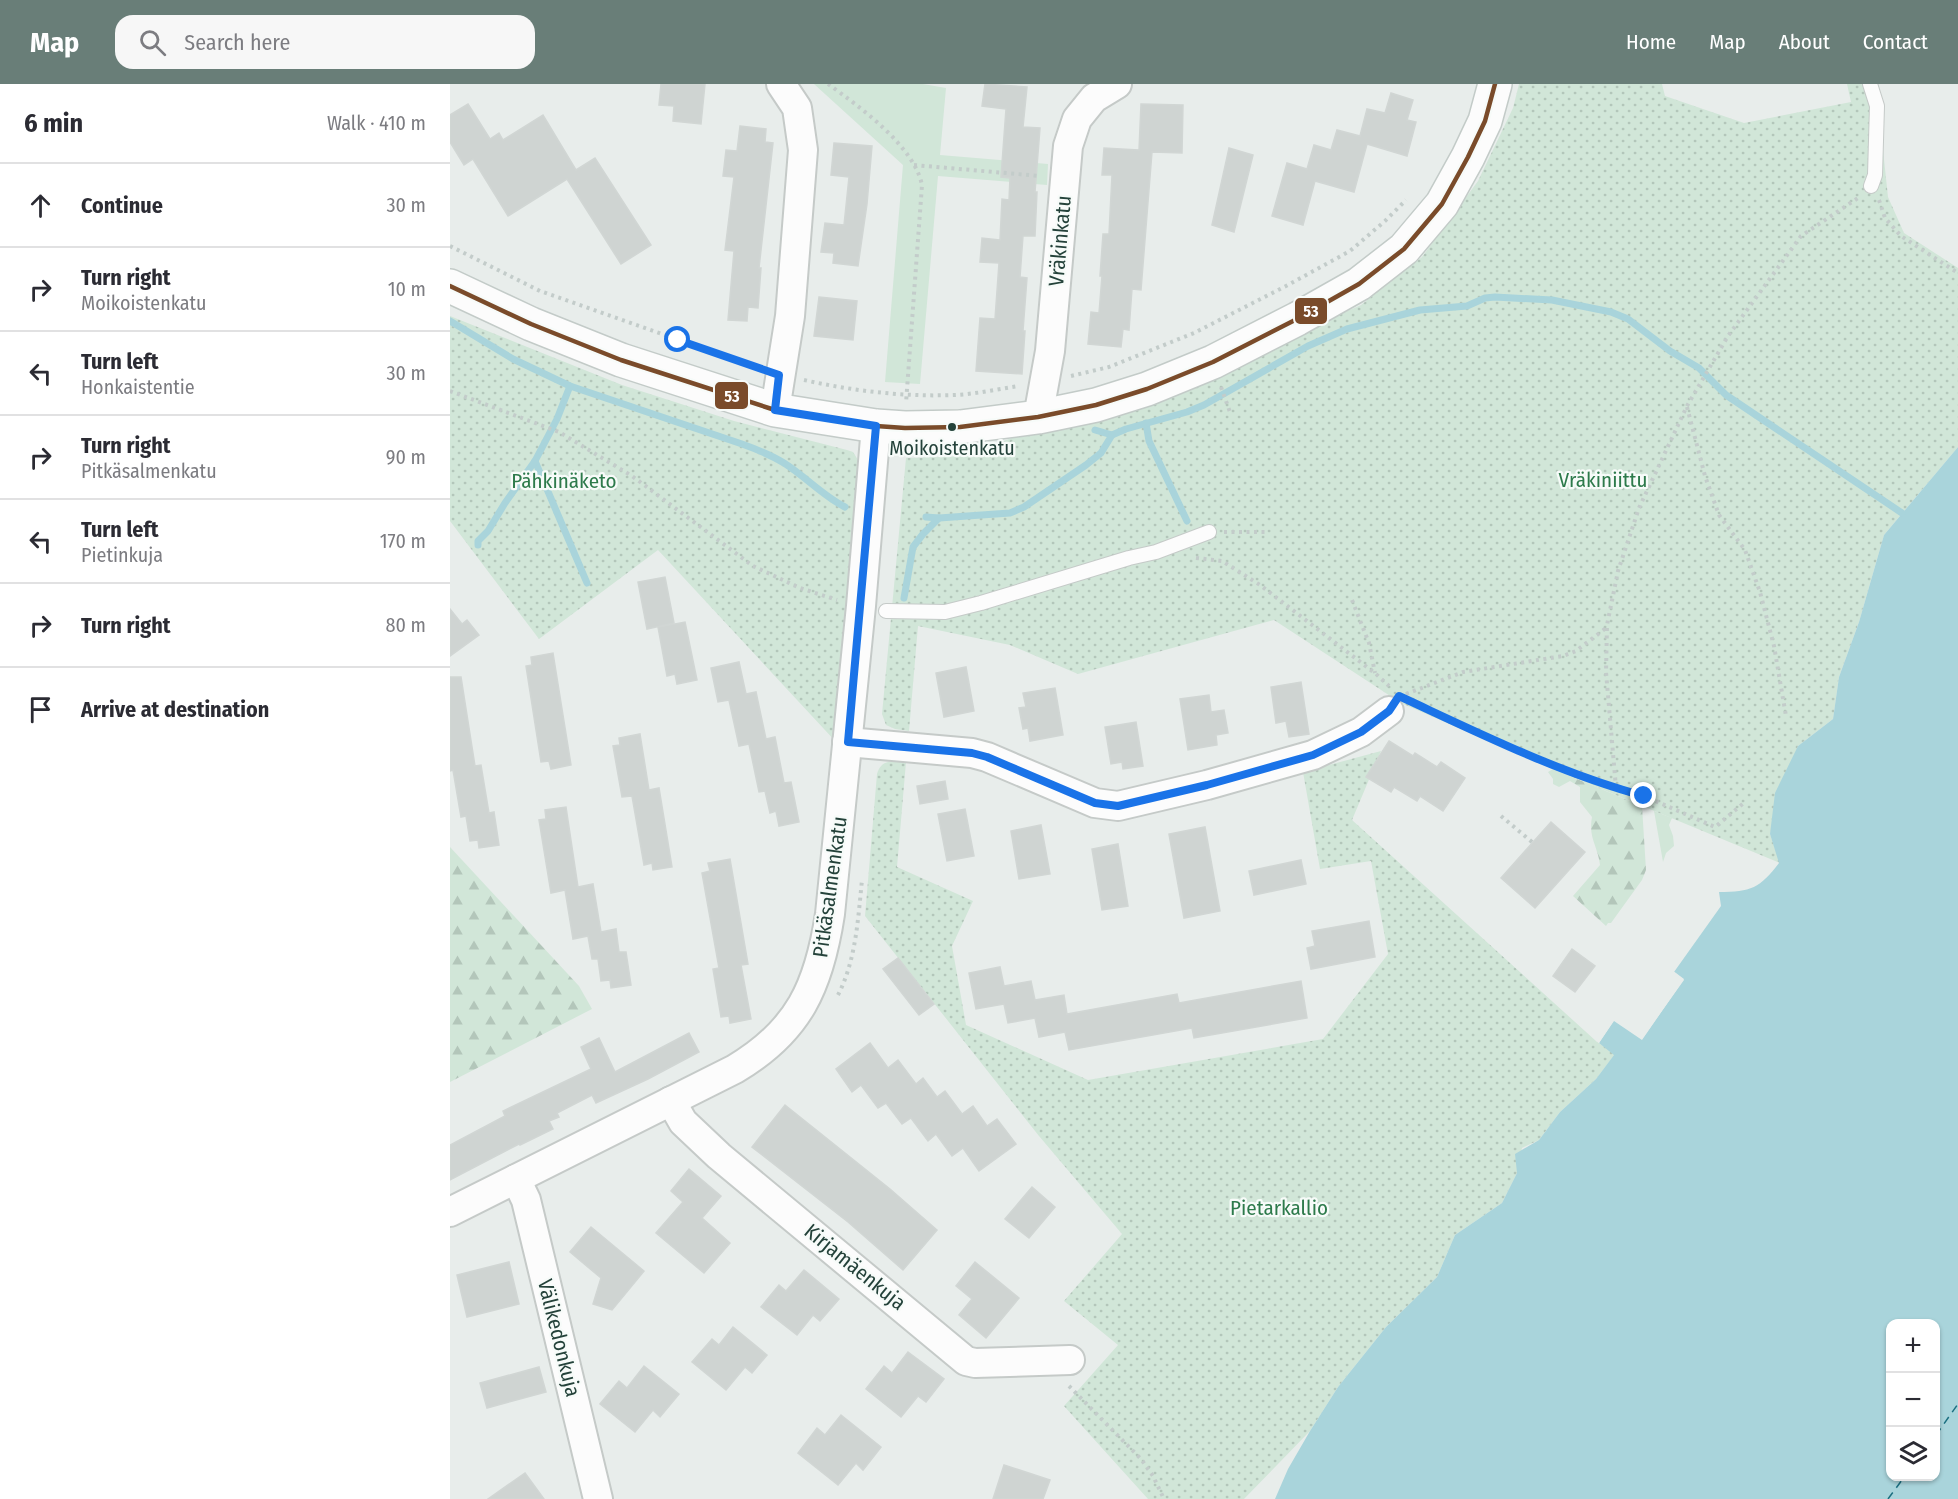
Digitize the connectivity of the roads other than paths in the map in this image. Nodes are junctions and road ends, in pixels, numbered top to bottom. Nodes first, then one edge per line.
1 (781, 84) edge
2 (1117, 84) edge
3 (1495, 84) edge
4 (1870, 84) edge
5 (1871, 186) road end
6 (450, 286) edge
7 (775, 410) junction
8 (1038, 417) junction
9 (876, 426) junction
10 (1209, 532) road end
11 (886, 611) dead end
12 (1394, 703) road end
13 (848, 742) junction
14 (671, 1101) junction
15 (516, 1179) junction
16 (450, 1212) edge
17 (1057, 1360) road end
18 (598, 1499) edge

1 - 7 street
2 - 8 street, Vräkinkatu
3 - 8 street
4 - 5 lane
6 - 7 street
7 - 9 street
8 - 9 street
9 - 13 street, Pitkäsalmenkatu
10 - 11 lane
12 - 13 street
13 - 14 street, Pitkäsalmenkatu
14 - 15 street, Pitkäsalmenkatu
14 - 17 street, Kirjamäenkuja
15 - 16 street, Pitkäsalmenkatu
15 - 18 street, Välikedonkuja

